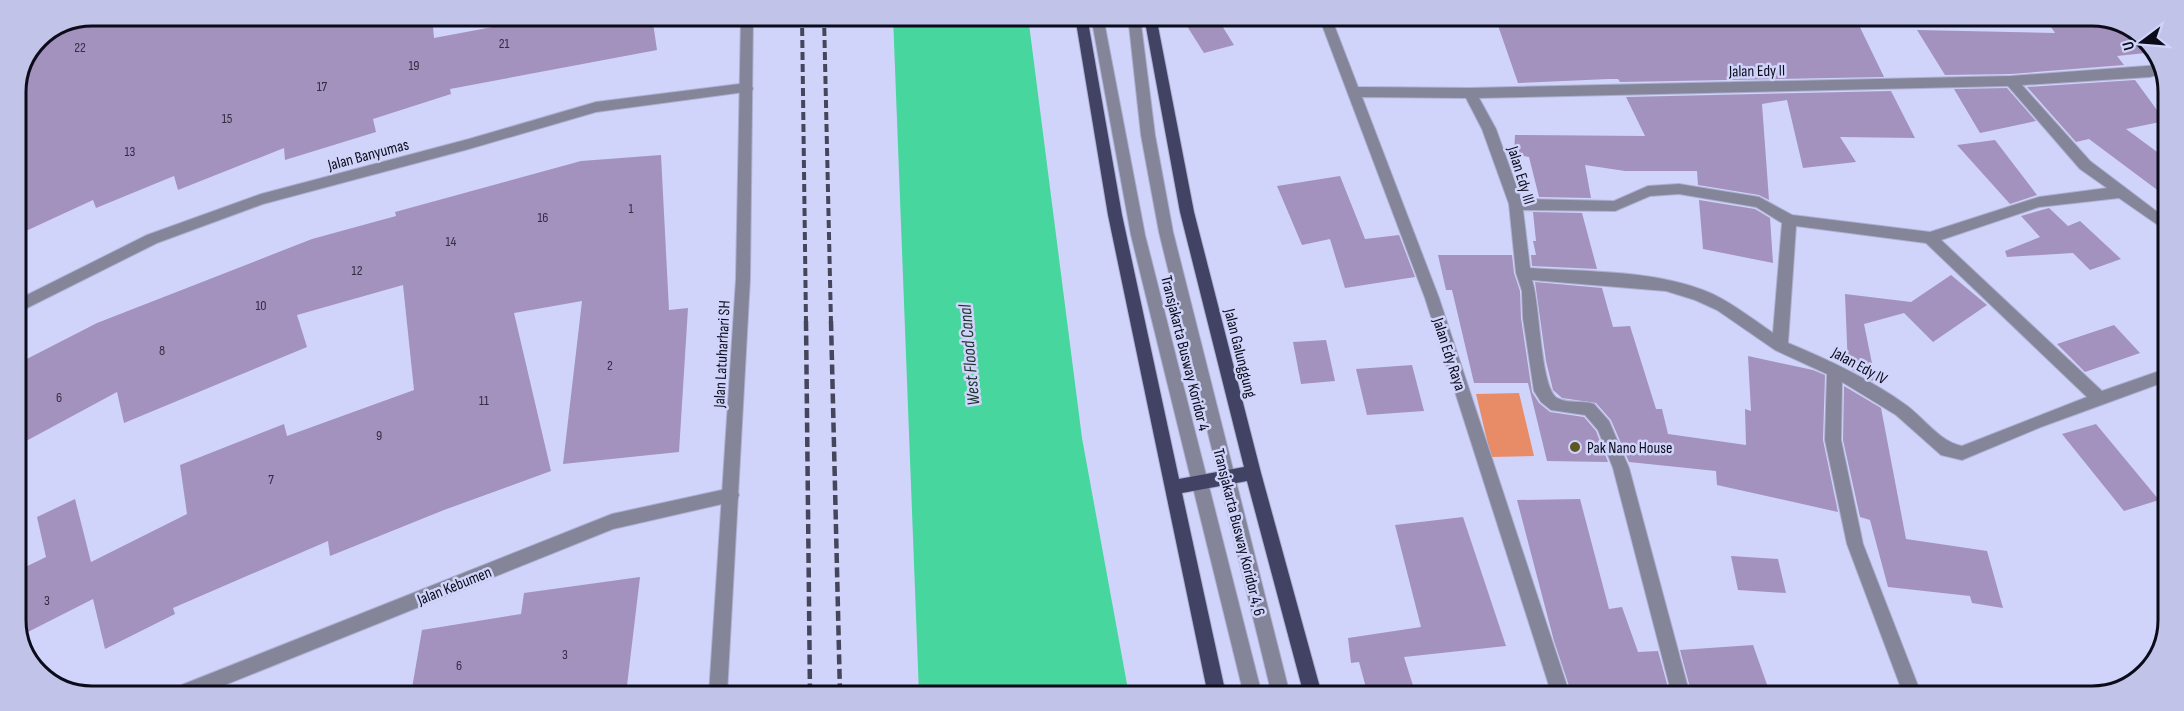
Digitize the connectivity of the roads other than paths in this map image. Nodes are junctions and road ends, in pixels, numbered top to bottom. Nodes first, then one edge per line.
1 (747, 26) edge
2 (1083, 26) edge
3 (1099, 26) edge
4 (1135, 26) edge
5 (1152, 26) edge
6 (1328, 26) edge
7 (2154, 71) edge
8 (2011, 81) junction
9 (747, 88) junction
10 (1353, 92) junction
11 (1470, 93) junction
12 (2121, 192) junction
13 (1516, 204) junction
14 (1789, 220) junction
15 (2158, 220) edge
16 (1930, 238) junction
17 (1523, 273) junction
18 (26, 302) edge
19 (1780, 346) junction
20 (1835, 370) junction
21 (2158, 379) edge
22 (2100, 399) junction
23 (1253, 473) junction
24 (1226, 477) junction
25 (1200, 482) junction
26 (1173, 487) junction
27 (731, 495) junction
28 (202, 686) edge
29 (719, 686) edge
30 (1215, 686) edge
31 (1250, 686) edge
32 (1279, 686) edge
33 (1311, 686) edge
34 (1558, 686) edge
35 (1679, 686) edge
36 (1909, 686) edge

1 - 9 street, Jalan Latuharhari SH
2 - 26 main road
3 - 25 street, Transjakarta Busway Koridor 4
4 - 24 street, Transjakarta Busway Koridor 4, 6
5 - 23 main road, Jalan Galunggung
6 - 10 street, Jalan Edy Raya
7 - 8 street, Jalan Edy II
8 - 11 street, Jalan Edy II
8 - 12 street
9 - 18 street, Jalan Banyumas
9 - 27 street, Jalan Latuharhari SH
10 - 11 street, Jalan Edy II
10 - 34 street, Jalan Edy Raya
11 - 13 street, Jalan Edy III
12 - 15 street
12 - 16 street
13 - 14 street
13 - 17 street, Jalan Edy III
14 - 16 street
14 - 19 street
16 - 22 street
17 - 19 street, Jalan Edy IV
17 - 35 street, Jalan Edy III
19 - 20 street, Jalan Edy IV
20 - 22 street, Jalan Edy IV
20 - 36 street
21 - 22 street, Jalan Edy IV
23 - 24 main road
23 - 33 main road, Jalan Galunggung
24 - 25 main road
24 - 32 street, Transjakarta Busway Koridor 4, 6
25 - 26 main road
25 - 31 street, Transjakarta Busway Koridor 4
26 - 30 main road
27 - 28 street, Jalan Kebumen
27 - 29 street, Jalan Latuharhari SH

